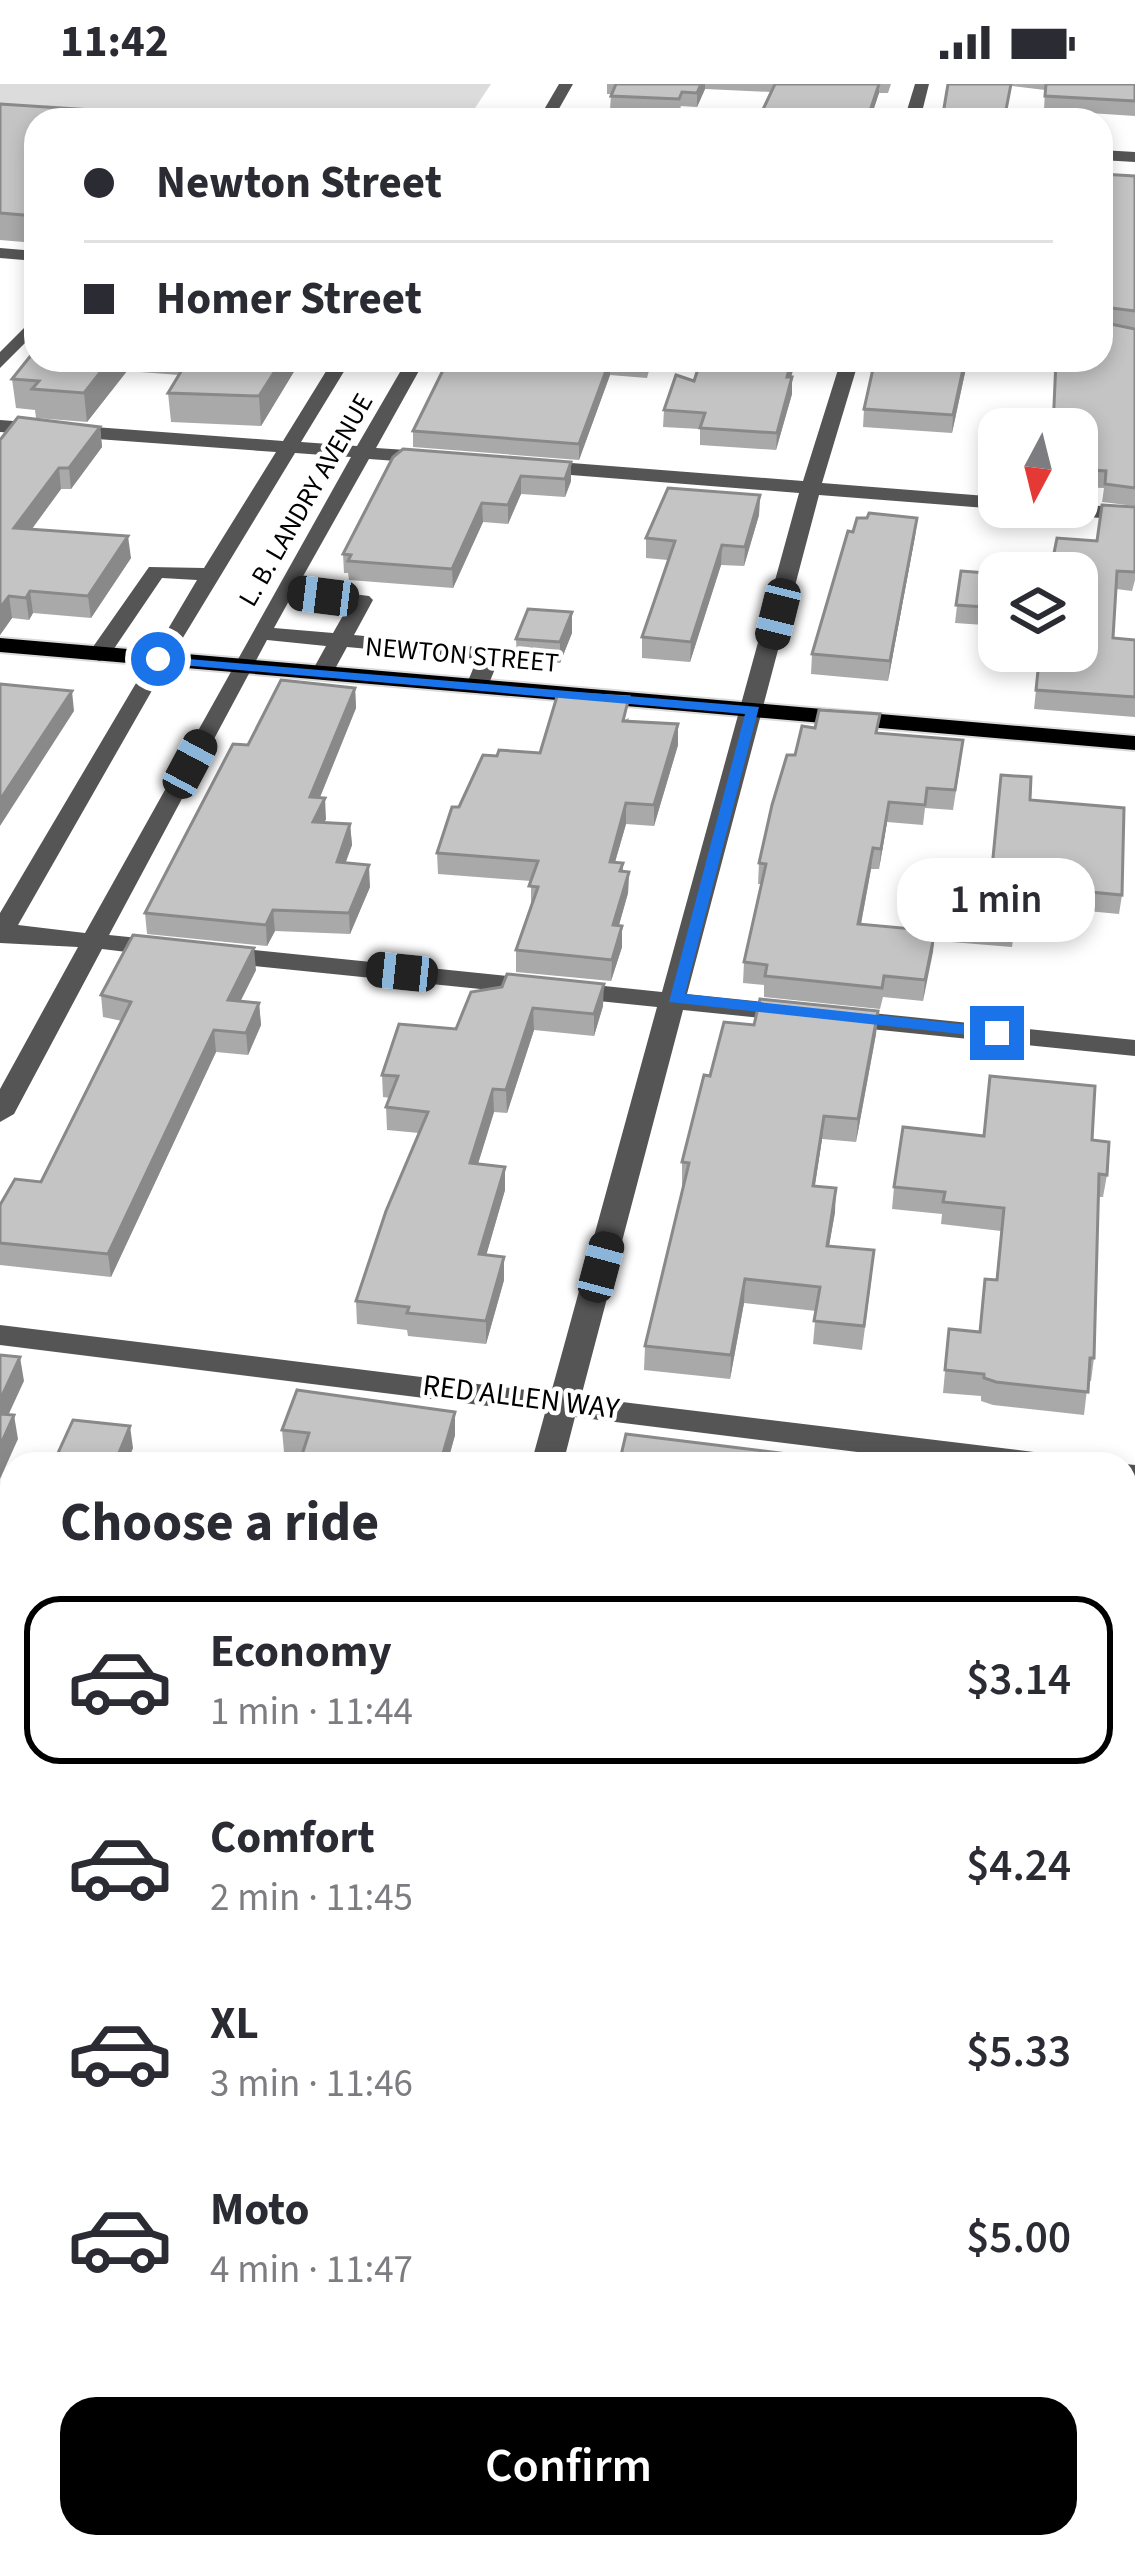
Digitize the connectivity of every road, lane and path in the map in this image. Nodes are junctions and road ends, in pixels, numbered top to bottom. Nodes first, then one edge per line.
1 (24, 335) edge
2 (0, 363) edge
3 (334, 372) edge
4 (409, 372) edge
5 (846, 372) edge
6 (0, 425) edge
7 (285, 447) junction
8 (365, 453) junction
9 (460, 460) edge
10 (507, 464) edge
11 (812, 487) junction
12 (978, 501) edge
13 (1098, 512) edge
14 (1135, 515) edge
15 (208, 575) junction
16 (284, 592) junction
17 (260, 634) junction
18 (340, 640) junction
19 (0, 645) edge
20 (99, 654) junction
21 (158, 659) junction
22 (241, 666) junction
23 (322, 673) junction
24 (477, 686) junction
25 (754, 710) junction
26 (1135, 743) edge
27 (1, 933) edge
28 (96, 942) junction
29 (675, 998) junction
30 (1135, 1048) edge
31 (0, 1114) edge
32 (0, 1335) edge
33 (564, 1402) junction
34 (550, 1452) edge
35 (949, 1452) edge

1 - 2 street
3 - 7 street, L. B. LANDRY AVENUE
4 - 8 street, L. B. LANDRY AVENUE
5 - 11 street
6 - 7 street
7 - 8 street
7 - 15 street, L. B. LANDRY AVENUE
8 - 9 street
8 - 16 street, L. B. LANDRY AVENUE
10 - 11 street
11 - 12 street
11 - 25 street
13 - 14 street
15 - 20 street
15 - 21 street, L. B. LANDRY AVENUE
16 - 17 street, L. B. LANDRY AVENUE
16 - 18 street
17 - 18 street
17 - 22 street, L. B. LANDRY AVENUE
18 - 23 street
18 - 24 street
19 - 20 main road, NEWTON STREET
20 - 21 main road, NEWTON STREET
21 - 22 main road, NEWTON STREET
21 - 27 street, L. B. LANDRY AVENUE
22 - 23 main road, NEWTON STREET
22 - 28 street, L. B. LANDRY AVENUE
23 - 24 main road, NEWTON STREET
24 - 25 main road, NEWTON STREET
25 - 26 main road, NEWTON STREET
25 - 29 street
27 - 28 street
28 - 29 street
28 - 31 street, L. B. LANDRY AVENUE
29 - 30 street
29 - 33 street
32 - 33 street, RED ALLEN WAY
33 - 34 street
33 - 35 street, RED ALLEN WAY

